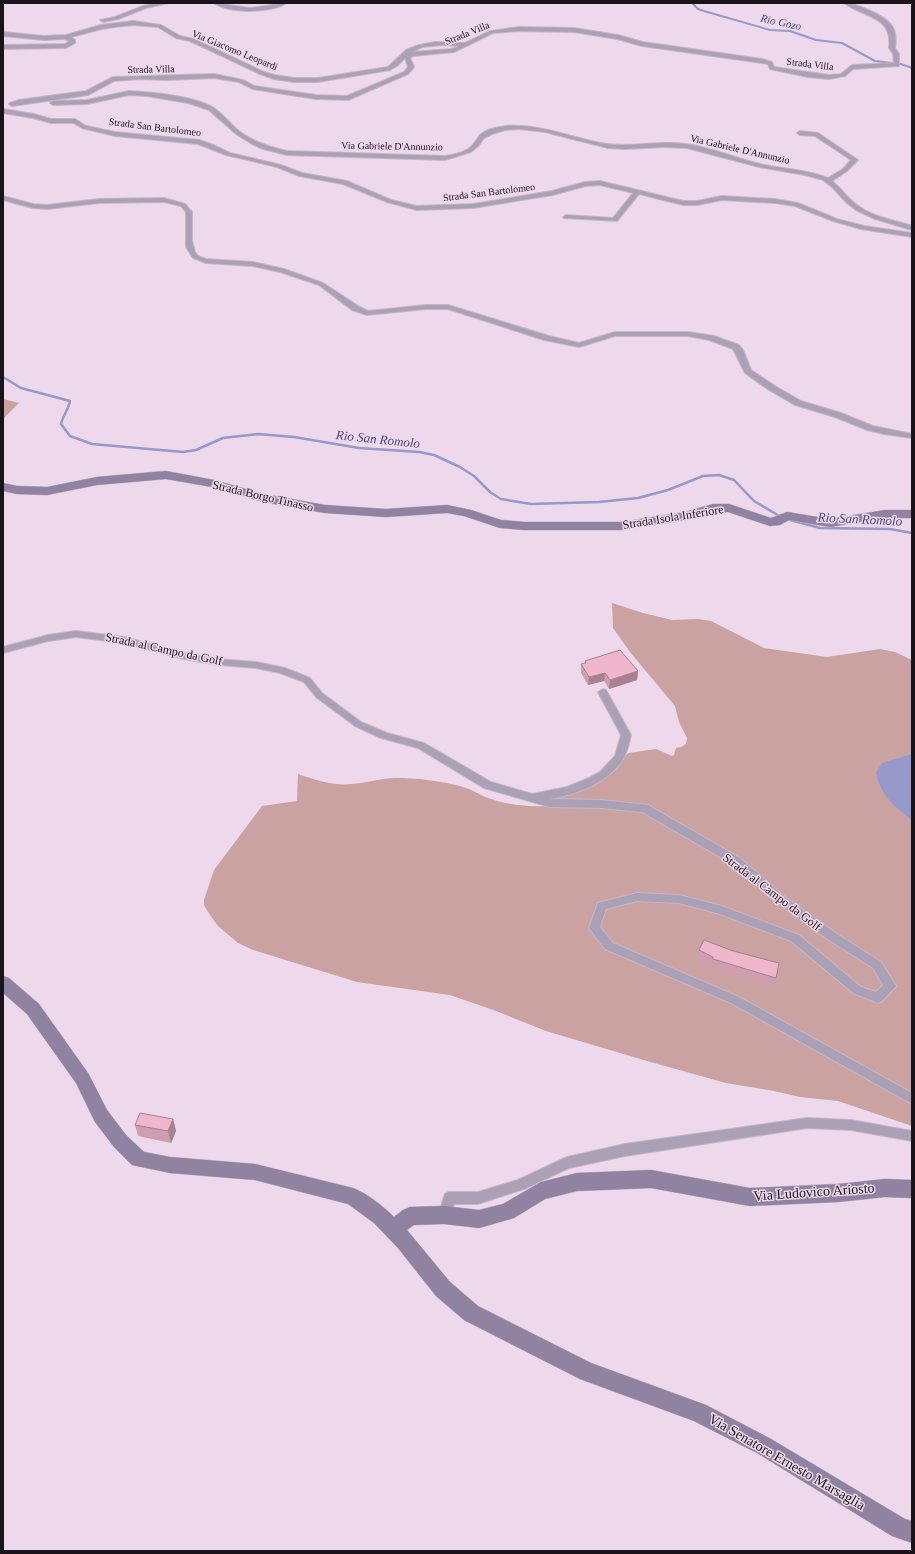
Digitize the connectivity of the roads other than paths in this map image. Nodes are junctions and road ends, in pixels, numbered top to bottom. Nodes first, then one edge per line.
1 (166, 3) edge
2 (217, 3) edge
3 (284, 3) edge
4 (847, 3) edge
5 (3, 34) edge
6 (81, 34) junction
7 (66, 37) junction
8 (3, 47) edge
9 (406, 56) junction
10 (3, 104) edge
11 (12, 104) junction
12 (3, 111) edge
13 (800, 133) dead end
14 (804, 169) dead end
15 (831, 180) junction
16 (639, 192) junction
17 (3, 198) edge
18 (566, 217) dead end
19 (912, 228) edge
20 (912, 235) edge
21 (912, 436) edge
22 (3, 487) edge
23 (912, 514) edge
24 (524, 526) joint
25 (3, 650) edge
26 (603, 692) dead end
27 (526, 796) junction
28 (3, 983) edge
29 (912, 1099) edge
30 (912, 1136) edge
31 (912, 1189) edge
32 (444, 1215) junction
33 (394, 1229) junction
34 (912, 1532) edge

1 - 6 street
2 - 3 street
4 - 9 street, Strada Villa
5 - 7 street
6 - 7 street, Via Giacomo Leopardi
6 - 9 street, Via Giacomo Leopardi
7 - 8 street
9 - 11 street, Strada Villa
10 - 11 street, Via Gabriele D'Annunzio
11 - 15 street, Via Gabriele D'Annunzio
12 - 16 street, Strada San Bartolomeo
13 - 15 street
14 - 15 street, Via Gabriele D'Annunzio
15 - 19 street, Via Gabriele D'Annunzio
16 - 18 street
16 - 20 street, Strada San Bartolomeo
17 - 21 street
22 - 24 street, Strada Borgo Tinasso
23 - 24 street, Strada Isola Inferiore
25 - 27 street, Strada al Campo da Golf
26 - 27 street
27 - 29 street, Strada al Campo da Golf
28 - 33 street, Via Senatore Ernesto Marsaglia
30 - 32 street
31 - 32 street, Via Ludovico Ariosto
32 - 33 street, Via Ludovico Ariosto
33 - 34 street, Via Senatore Ernesto Marsaglia

